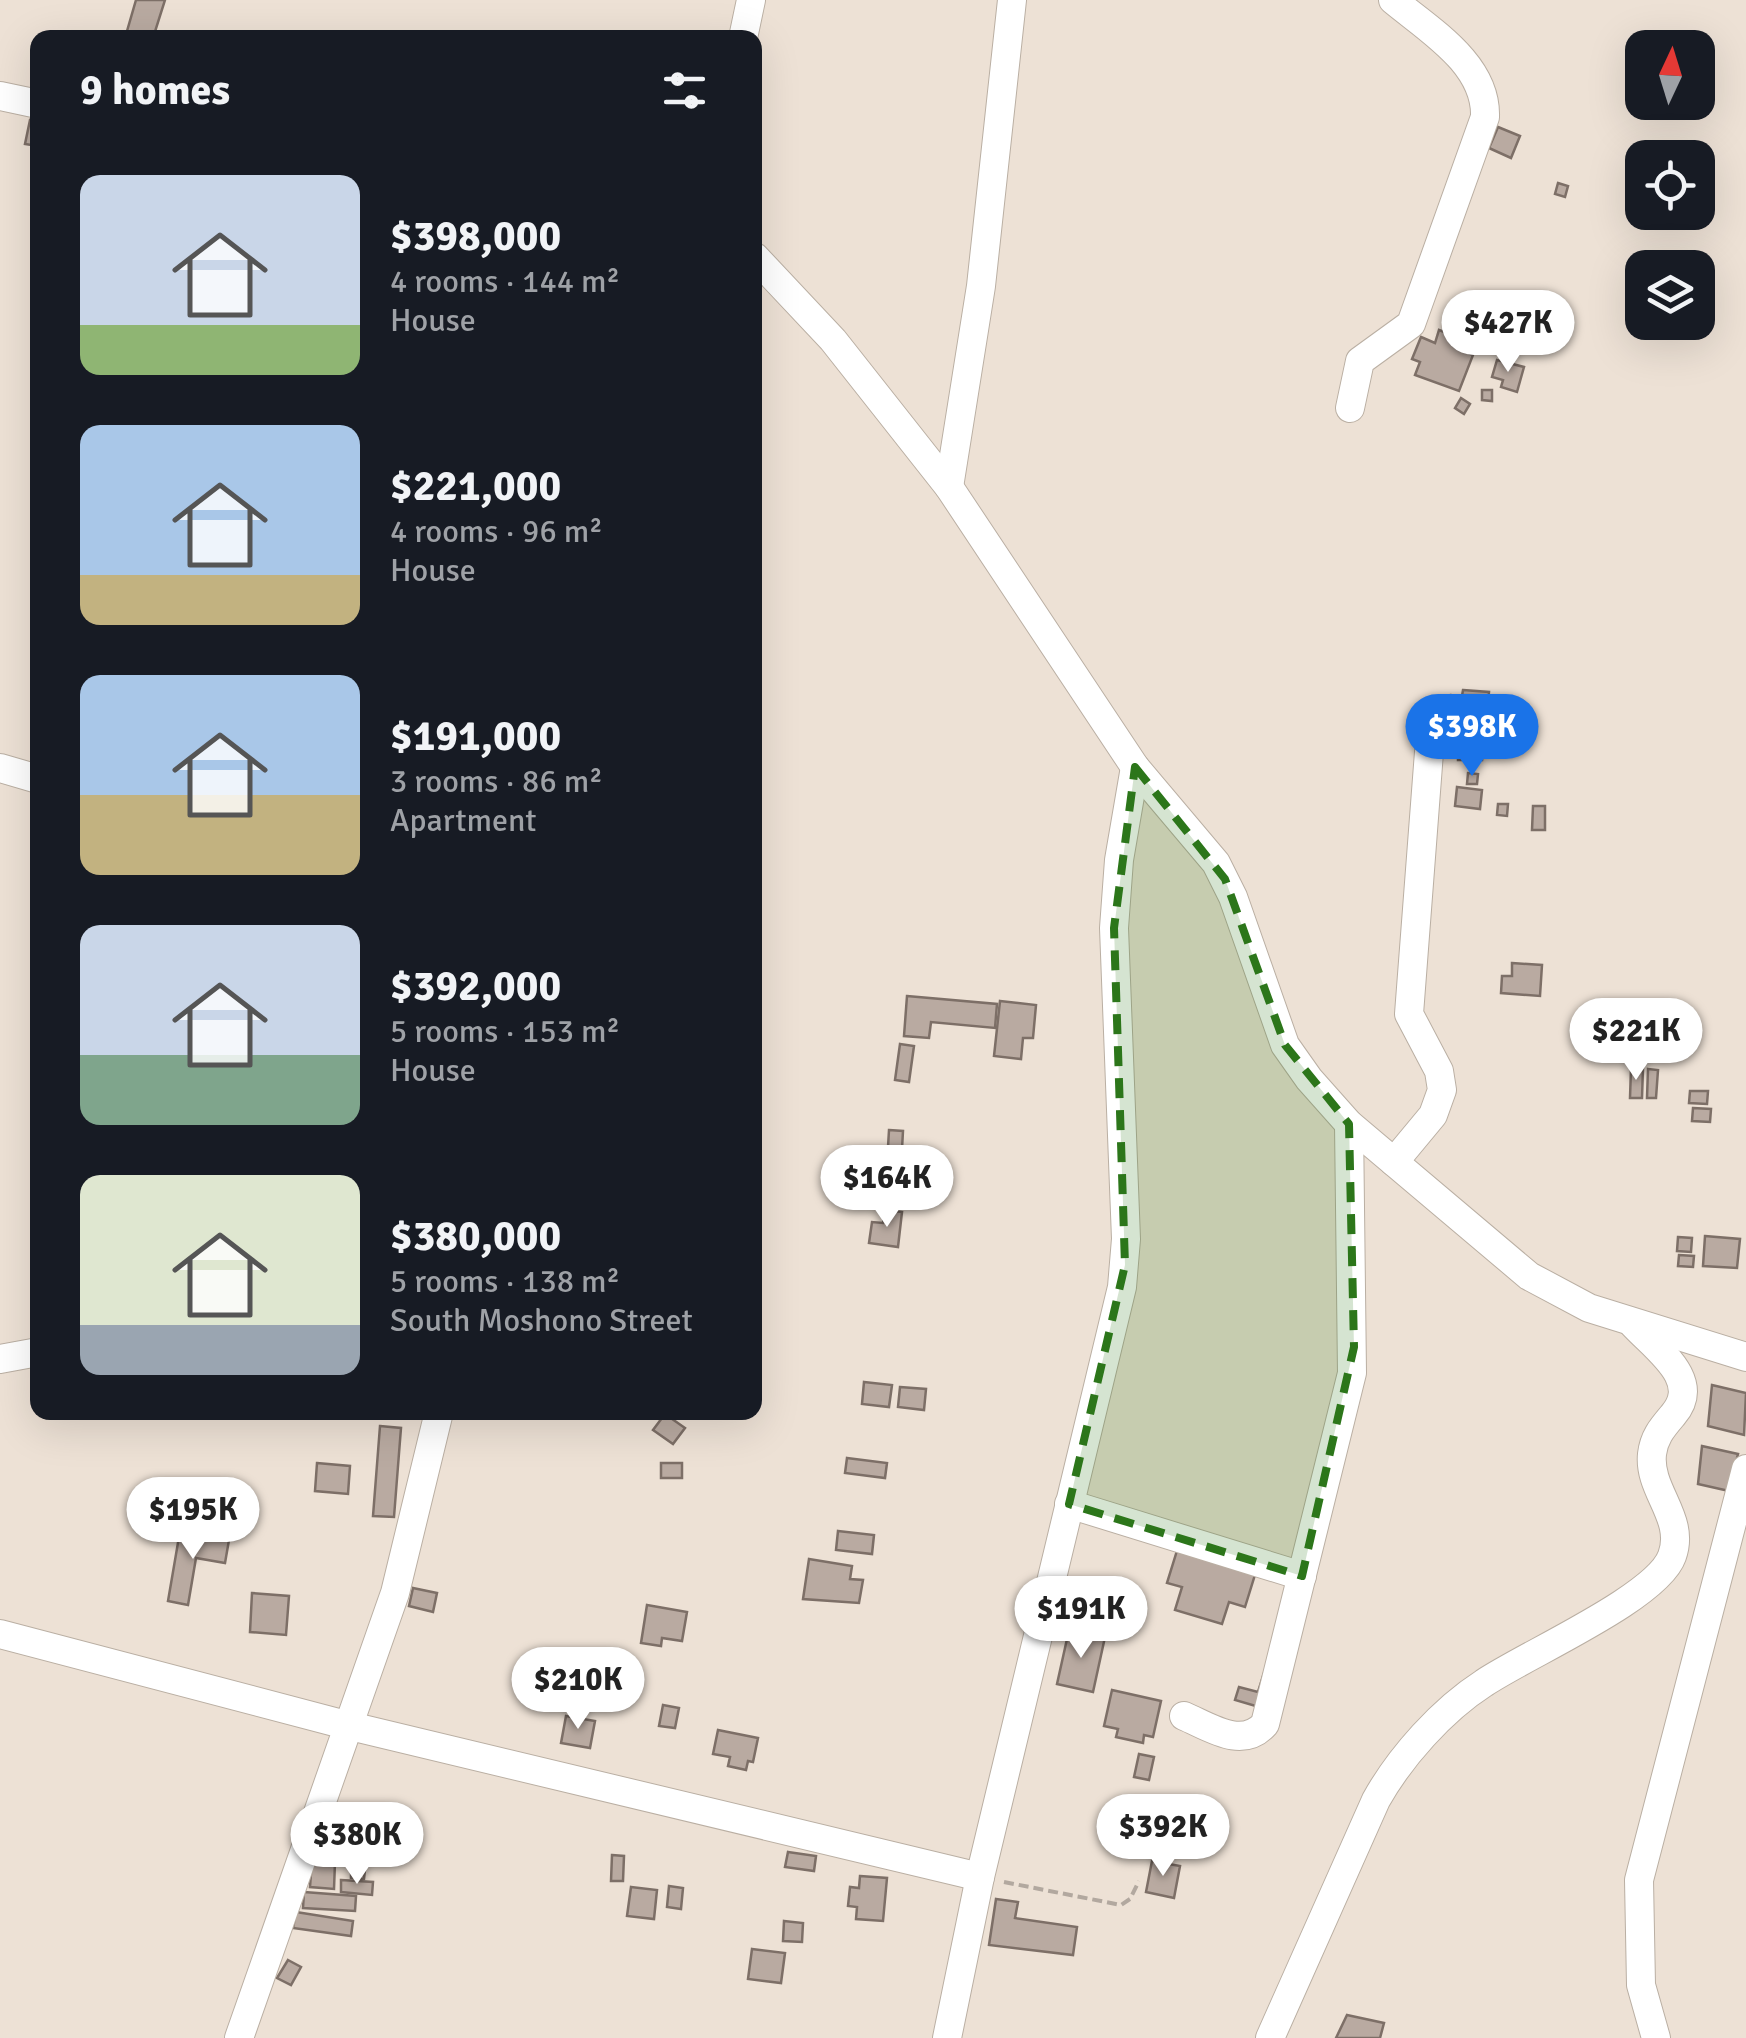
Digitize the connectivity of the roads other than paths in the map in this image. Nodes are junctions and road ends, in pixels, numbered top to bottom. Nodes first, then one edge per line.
1 (752, 0) edge
2 (1012, 0) edge
3 (1393, 0) edge
4 (745, 30) edge
5 (0, 96) edge
6 (30, 102) edge
7 (762, 265) edge
8 (1350, 408) dead end
9 (949, 486) junction
10 (1430, 739) dead end
11 (1135, 767) junction
12 (0, 768) edge
13 (30, 777) edge
14 (1349, 1124) junction
15 (1394, 1162) junction
16 (1630, 1322) junction
17 (30, 1353) edge
18 (1746, 1358) edge
19 (0, 1359) edge
20 (437, 1420) edge
21 (1746, 1468) edge
22 (1069, 1504) junction
23 (1302, 1576) junction
24 (0, 1634) edge
25 (1184, 1716) dead end
26 (346, 1725) junction
27 (980, 1877) junction
28 (239, 2038) edge
29 (947, 2038) edge
30 (1270, 2038) edge
31 (1656, 2038) edge

1 - 4 street
2 - 9 street
3 - 8 street
5 - 6 street
7 - 9 street
9 - 11 street
10 - 15 street
11 - 14 street
11 - 22 street
12 - 13 street
14 - 15 street
14 - 23 street
15 - 16 street
16 - 18 street
16 - 30 street
17 - 19 street
20 - 26 street
21 - 31 street
22 - 23 street
22 - 27 street
23 - 25 street
24 - 26 street
26 - 27 street
26 - 28 street
27 - 29 street

